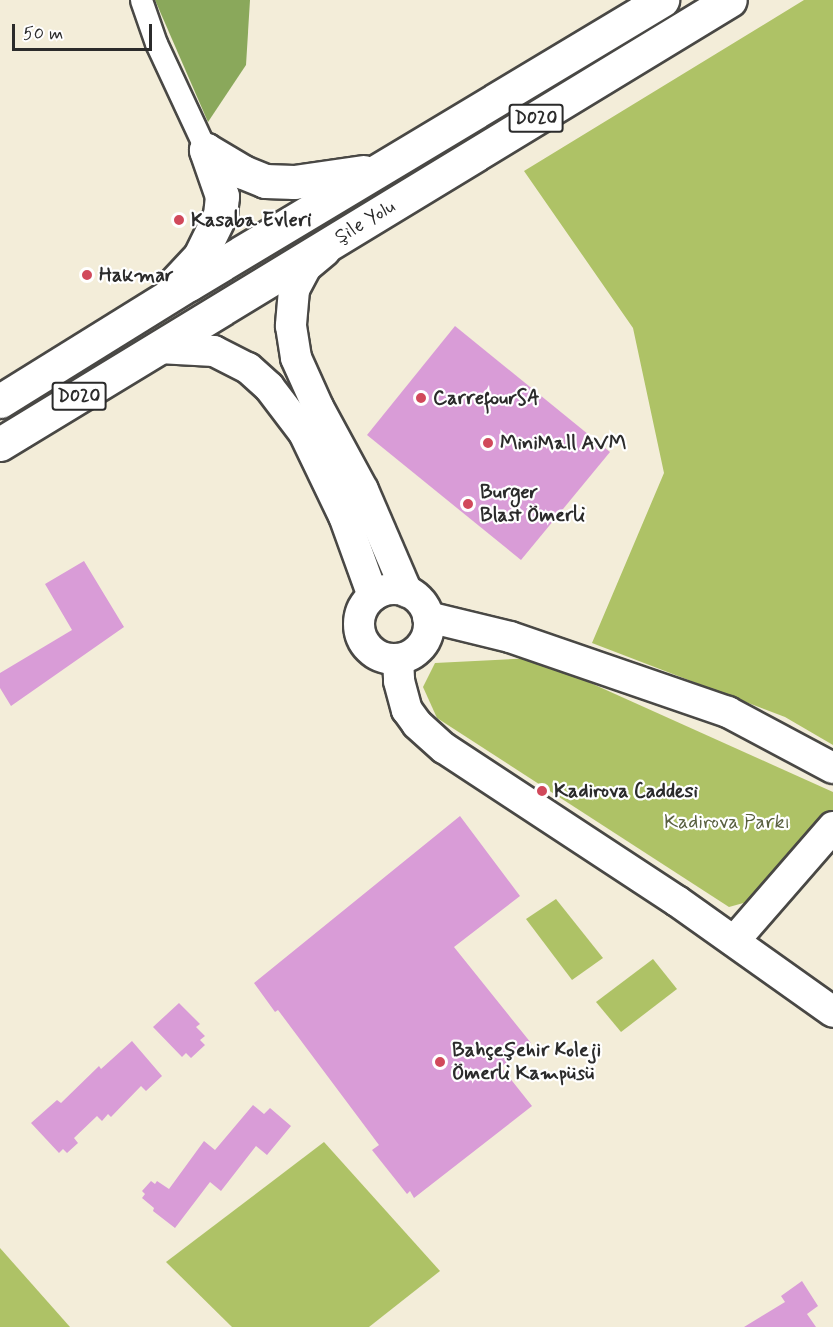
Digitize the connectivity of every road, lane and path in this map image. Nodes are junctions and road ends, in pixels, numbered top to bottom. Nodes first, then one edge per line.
1 (141, 0) edge
2 (662, 0) edge
3 (730, 0) edge
4 (206, 150) junction
5 (380, 170) junction
6 (341, 236) junction
7 (152, 307) junction
8 (159, 348) junction
9 (0, 401) edge
10 (0, 444) edge
11 (407, 592) junction
12 (373, 596) junction
13 (428, 617) junction
14 (398, 659) junction
15 (833, 768) edge
16 (833, 827) edge
17 (734, 941) junction
18 (833, 1011) edge

1 - 4 street
2 - 5 highway, Şile Yolu / D020
3 - 6 highway, Şile Yolu / D020
4 - 5 highway
4 - 7 highway
5 - 7 highway, Şile Yolu / D020
6 - 8 highway, Şile Yolu / D020
6 - 11 street
7 - 9 highway, Şile Yolu / D020
8 - 10 highway, Şile Yolu / D020
8 - 12 street
11 - 12 street
11 - 13 street
12 - 14 street
13 - 14 street
13 - 15 street
14 - 17 street
16 - 17 street
17 - 18 street

